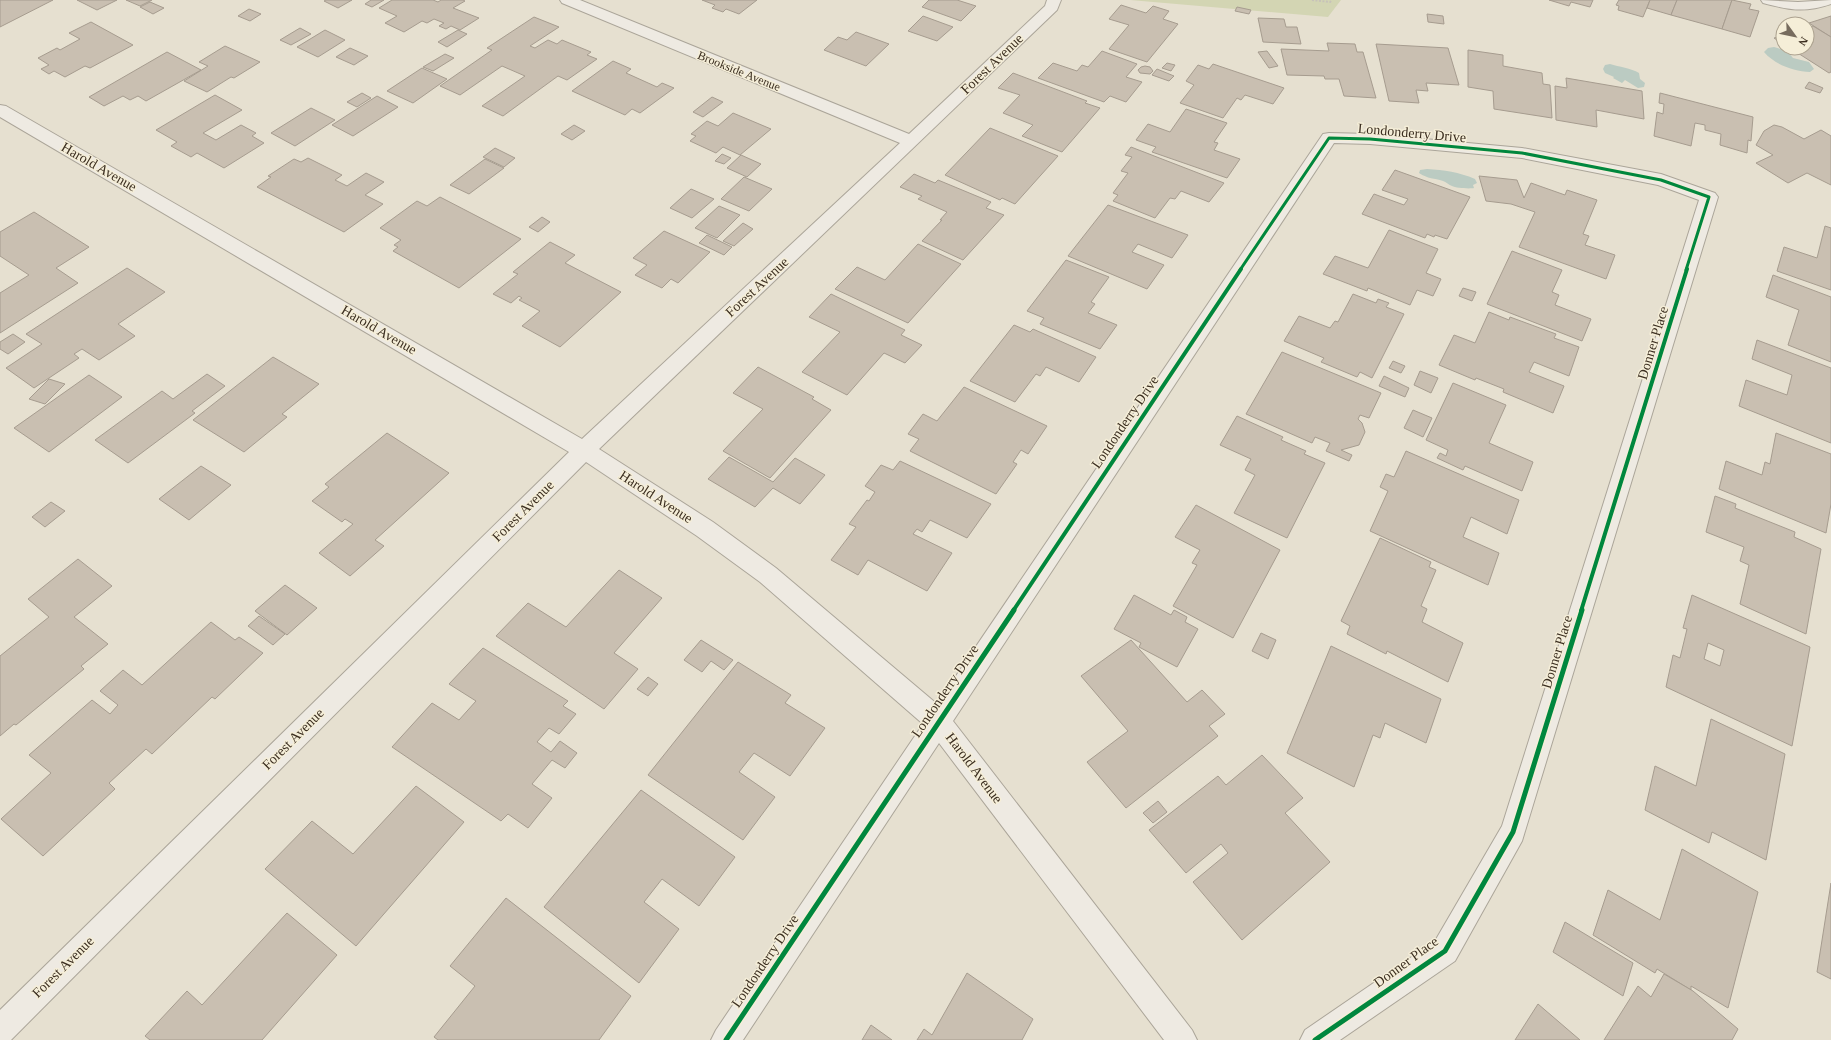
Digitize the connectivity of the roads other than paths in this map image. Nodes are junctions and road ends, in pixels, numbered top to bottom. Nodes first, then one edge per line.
1 (567, 0) edge
2 (1054, 0) edge
3 (1768, 0) edge
4 (1828, 0) edge
5 (0, 110) edge
6 (911, 142) junction
7 (1709, 197) joint
8 (585, 451) junction
9 (938, 721) junction
10 (0, 1030) edge
11 (726, 1040) edge
12 (1182, 1040) edge
13 (1315, 1040) edge

1 - 6 street, Brookside Avenue
2 - 6 street, Forest Avenue
3 - 4 street
5 - 8 street, Harold Avenue
6 - 8 street, Forest Avenue
7 - 9 street, Londonderry Drive
7 - 13 street, Donner Place
8 - 9 street, Harold Avenue
8 - 10 street, Forest Avenue
9 - 11 street, Londonderry Drive
9 - 12 street, Harold Avenue

